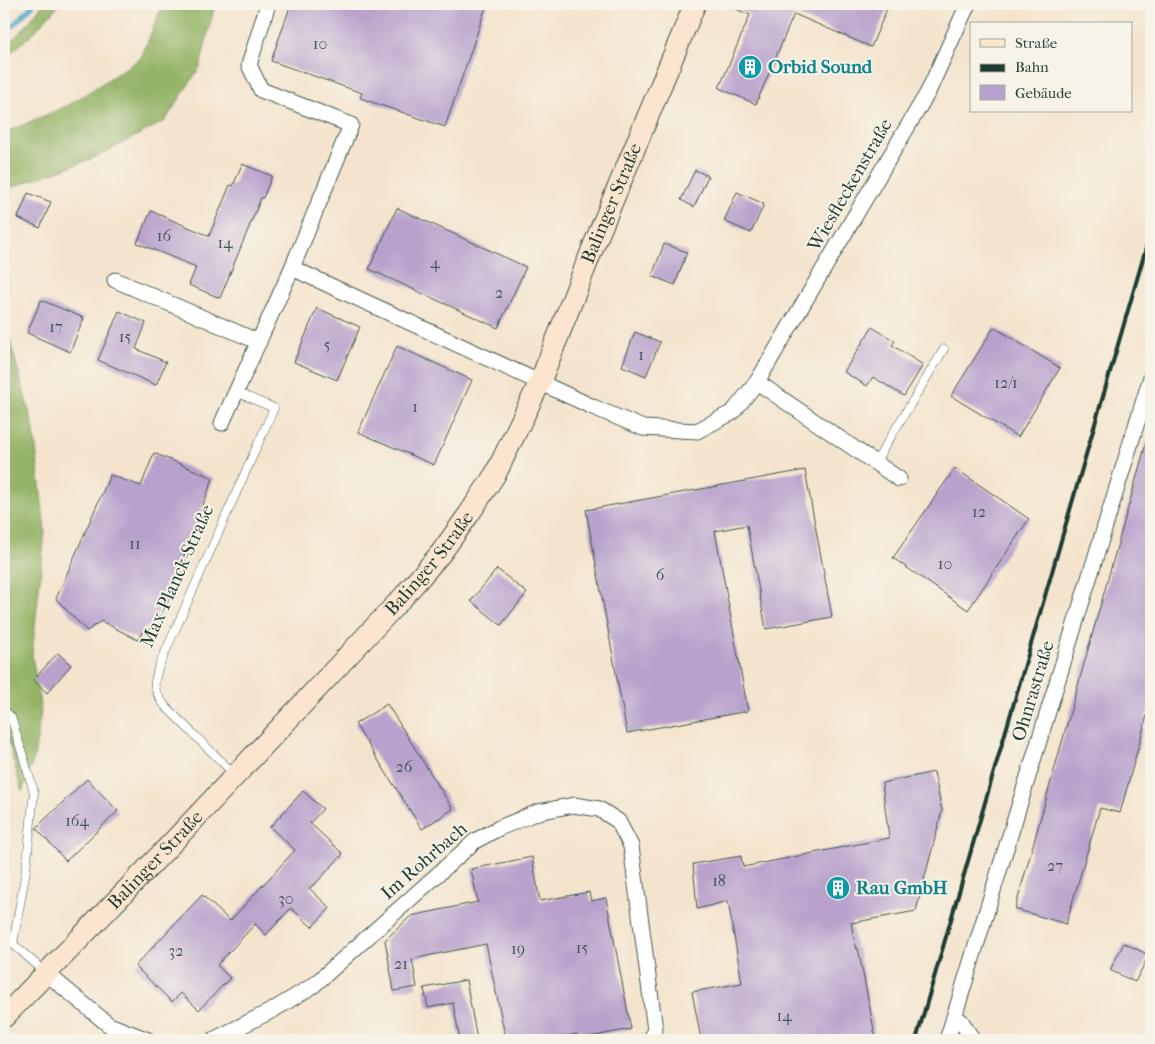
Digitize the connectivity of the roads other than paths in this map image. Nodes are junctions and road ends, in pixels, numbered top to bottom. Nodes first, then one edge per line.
1 (268, 4) edge
2 (695, 4) edge
3 (968, 4) edge
4 (292, 268) junction
5 (115, 280) dead end
6 (259, 342) junction
7 (944, 350) dead end
8 (1151, 377) edge
9 (540, 382) junction
10 (757, 382) junction
11 (236, 392) junction
12 (222, 423) dead end
13 (875, 463) junction
14 (899, 479) dead end
15 (4, 710) edge
16 (236, 775) junction
17 (13, 944) junction
18 (4, 945) edge
19 (46, 973) junction
20 (4, 1017) edge
21 (954, 1017) junction
22 (148, 1040) edge
23 (213, 1040) edge
24 (651, 1040) edge
25 (947, 1040) edge
26 (973, 1040) edge

1 - 4 street
2 - 9 main road, Balinger Straße
3 - 10 street, Wiesfleckenstraße
4 - 6 street
4 - 9 street
5 - 6 street
6 - 11 street
7 - 13 lane
8 - 21 street, Ohnrastraße
9 - 10 street, Wiesfleckenstraße
9 - 16 main road, Balinger Straße
10 - 13 street
11 - 12 street
11 - 16 lane, Max-Planck-Straße
13 - 14 street
15 - 17 lane
16 - 19 main road, Balinger Straße
17 - 18 lane
17 - 19 lane
19 - 20 main road, Balinger Straße
19 - 22 street
21 - 25 street, Ohnrastraße
21 - 26 street
23 - 24 street, Im Rohrbach

